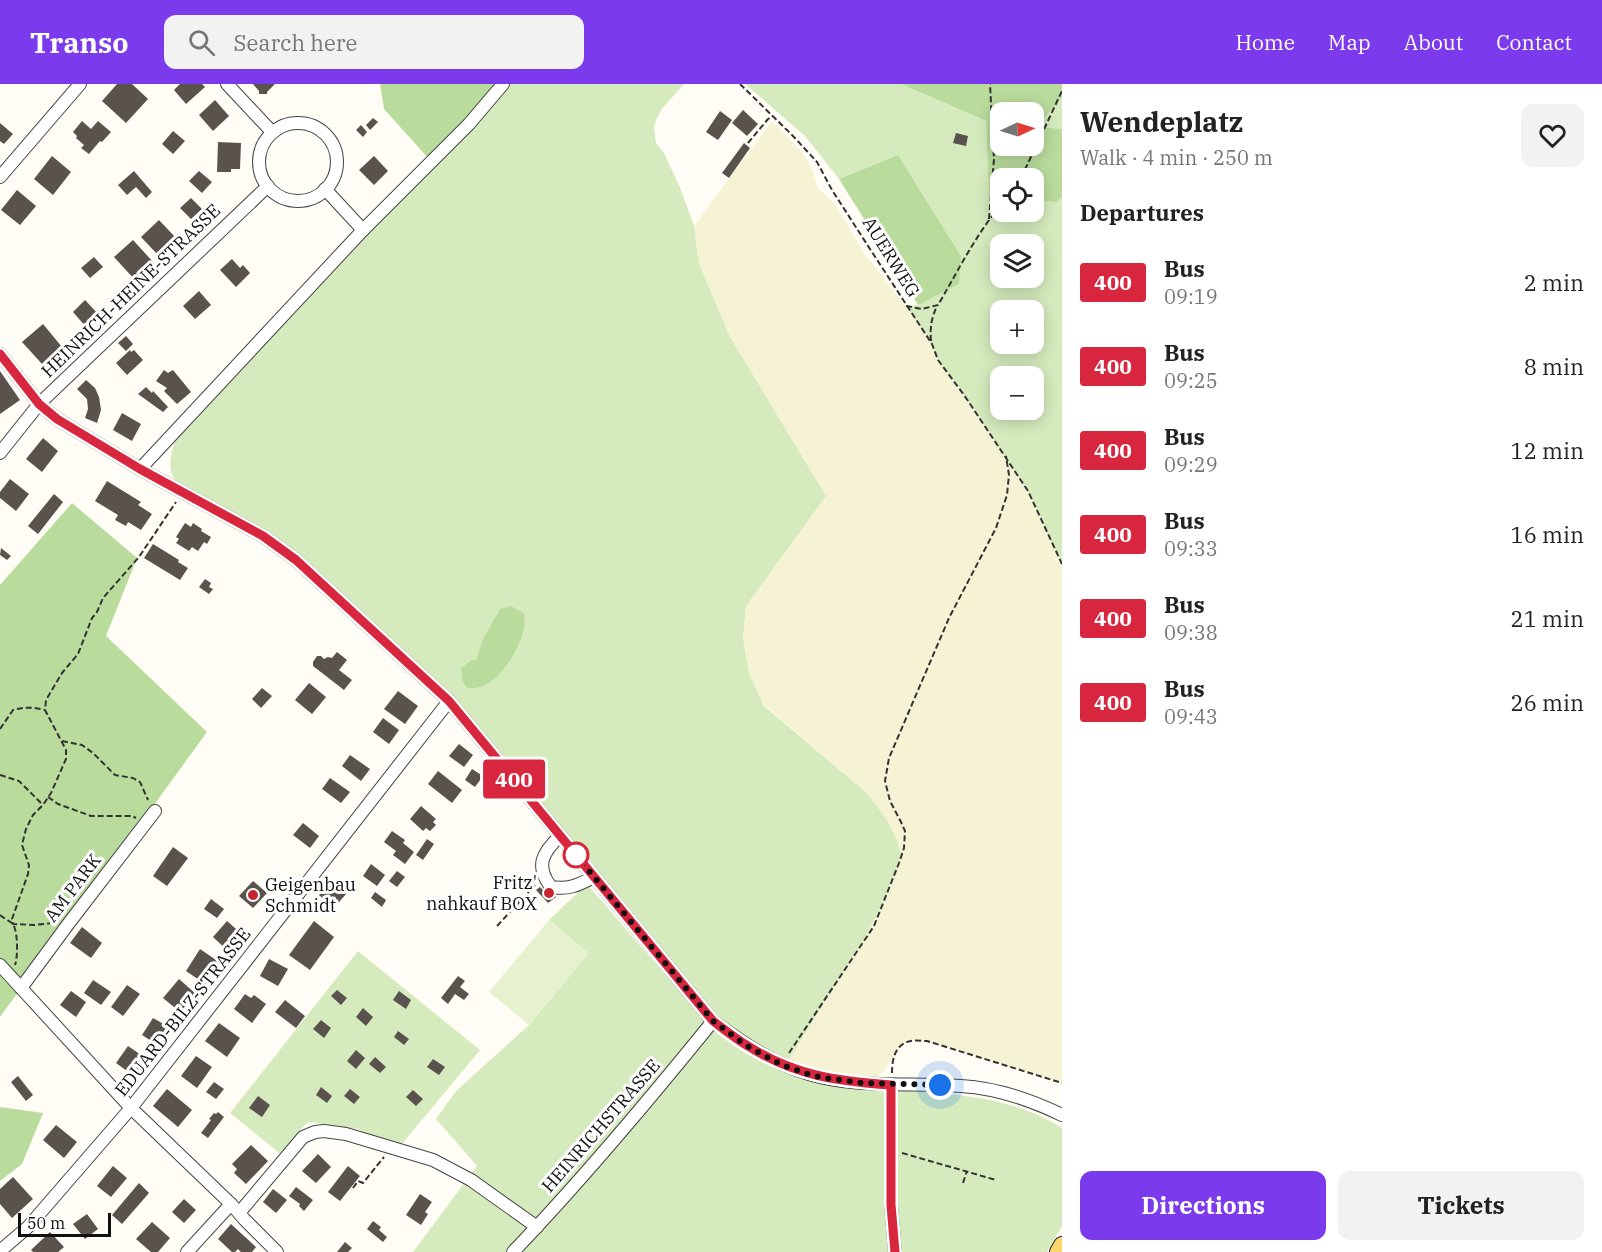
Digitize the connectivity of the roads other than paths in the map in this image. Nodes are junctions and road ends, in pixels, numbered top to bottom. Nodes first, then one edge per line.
1 (80, 84) edge
2 (227, 84) edge
3 (503, 84) edge
4 (272, 132) junction
5 (0, 177) edge
6 (268, 186) junction
7 (326, 189) junction
8 (363, 231) junction
9 (0, 354) edge
10 (39, 404) junction
11 (0, 453) edge
12 (140, 469) junction
13 (449, 701) junction
14 (155, 811) road end
15 (560, 836) junction
16 (594, 877) junction
17 (0, 965) edge
18 (21, 988) junction
19 (713, 1021) junction
20 (891, 1085) junction
21 (131, 1108) junction
22 (1062, 1115) edge
23 (235, 1208) junction
24 (537, 1227) junction
25 (1062, 1245) edge
26 (0, 1251) edge
27 (187, 1252) edge
28 (277, 1252) edge
29 (513, 1252) edge
30 (895, 1252) edge
31 (1058, 1252) edge

1 - 5 street
2 - 4 street
3 - 8 street
4 - 6 street
4 - 7 street
6 - 7 street
6 - 10 street, HEINRICH-HEINE-STRASSE
7 - 8 street
8 - 12 street
9 - 10 street
10 - 11 street, HEINRICH-HEINE-STRASSE
10 - 12 street
12 - 13 street
13 - 15 street
13 - 21 street, EDUARD-BILZ-STRASSE
14 - 18 street, AM PARK
15 - 16 street
15 - 16 street
16 - 19 street
17 - 18 street
18 - 21 street
19 - 20 street
19 - 24 street, HEINRICHSTRASSE
20 - 22 street
20 - 30 street
21 - 23 street
21 - 26 street, EDUARD-BILZ-STRASSE
23 - 24 street
23 - 27 street
23 - 28 street
24 - 29 street, HEINRICHSTRASSE
25 - 31 main road

